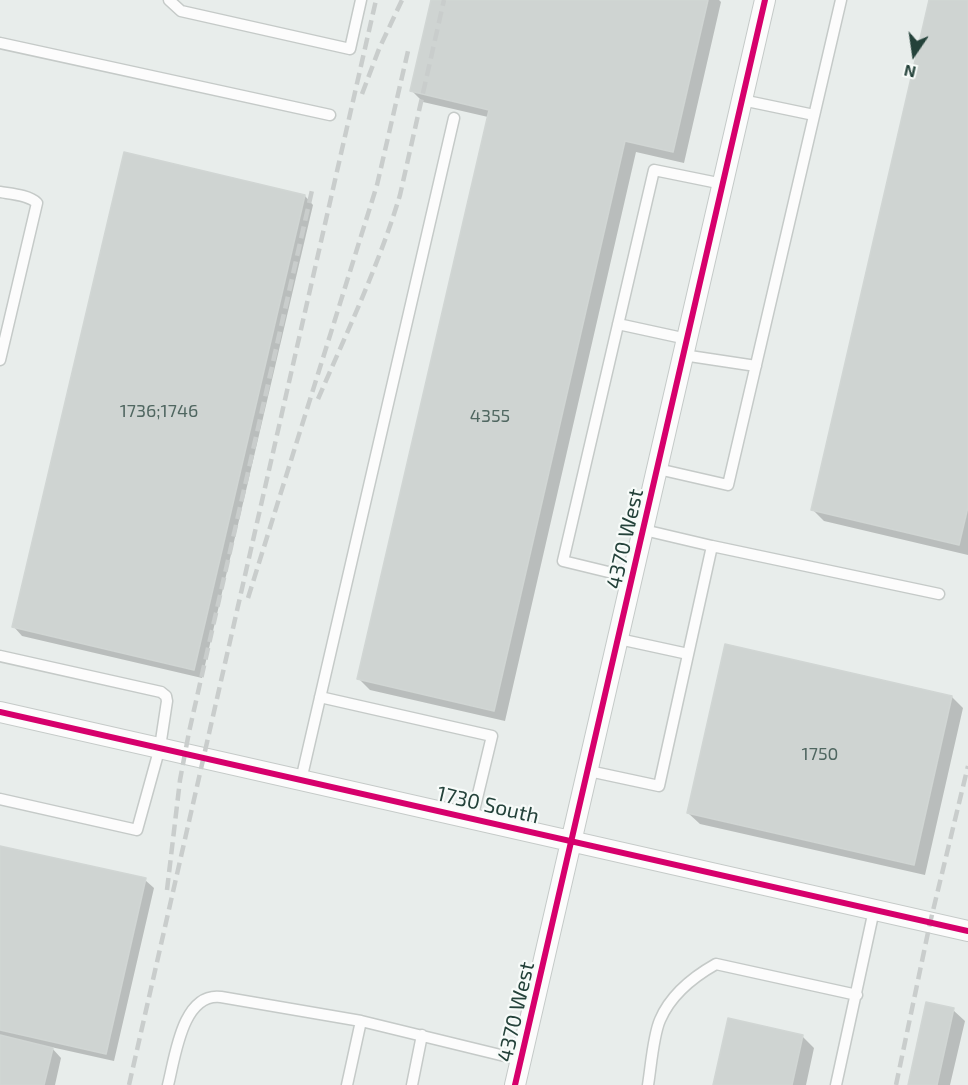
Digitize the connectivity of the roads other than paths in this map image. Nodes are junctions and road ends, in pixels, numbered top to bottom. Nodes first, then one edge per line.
1 (169, 0) edge
2 (361, 0) edge
3 (765, 0) edge
4 (841, 0) edge
5 (0, 43) edge
6 (742, 100) junction
7 (330, 115) dead end
8 (814, 115) junction
9 (454, 118) dead end
10 (723, 184) junction
11 (0, 192) edge
12 (618, 324) junction
13 (685, 347) junction
14 (0, 360) edge
15 (756, 366) junction
16 (658, 469) junction
17 (644, 530) junction
18 (712, 546) junction
19 (633, 578) junction
20 (939, 594) dead end
21 (619, 639) junction
22 (688, 654) junction
23 (0, 656) edge
24 (320, 697) junction
25 (0, 712) edge
26 (160, 747) junction
27 (589, 771) junction
28 (301, 780) junction
29 (0, 799) edge
30 (472, 819) junction
31 (573, 842) junction
32 (874, 910) junction
33 (968, 931) edge
34 (856, 995) junction
35 (361, 1021) junction
36 (422, 1035) junction
37 (521, 1059) junction
38 (168, 1085) edge
39 (347, 1085) edge
40 (412, 1085) edge
41 (516, 1085) edge
42 (648, 1085) edge
43 (836, 1085) edge

1 - 2 lane
3 - 6 street, 4370 West
4 - 8 lane
5 - 7 lane
6 - 8 lane
6 - 10 street, 4370 West
8 - 15 lane
9 - 24 lane
10 - 12 lane
10 - 13 street, 4370 West
11 - 14 lane
12 - 13 lane
12 - 19 lane
13 - 15 lane
13 - 16 street, 4370 West
15 - 16 lane
16 - 17 street, 4370 West
17 - 18 lane
17 - 19 street, 4370 West
18 - 20 lane
18 - 22 lane
19 - 21 street, 4370 West
21 - 22 lane
21 - 27 street, 4370 West
22 - 27 lane
23 - 26 lane
24 - 28 lane
24 - 30 lane
25 - 26 street, 1730 South
26 - 28 street, 1730 South
26 - 29 lane
27 - 31 street, 4370 West
28 - 30 street, 1730 South
30 - 31 street, 1730 South
31 - 32 street, 1730 South
31 - 37 street, 4370 West
32 - 33 street, 1730 South
32 - 34 lane
34 - 42 lane
34 - 43 lane
35 - 36 lane
35 - 38 lane
35 - 39 lane
36 - 37 lane
36 - 40 lane
37 - 41 street, 4370 West

